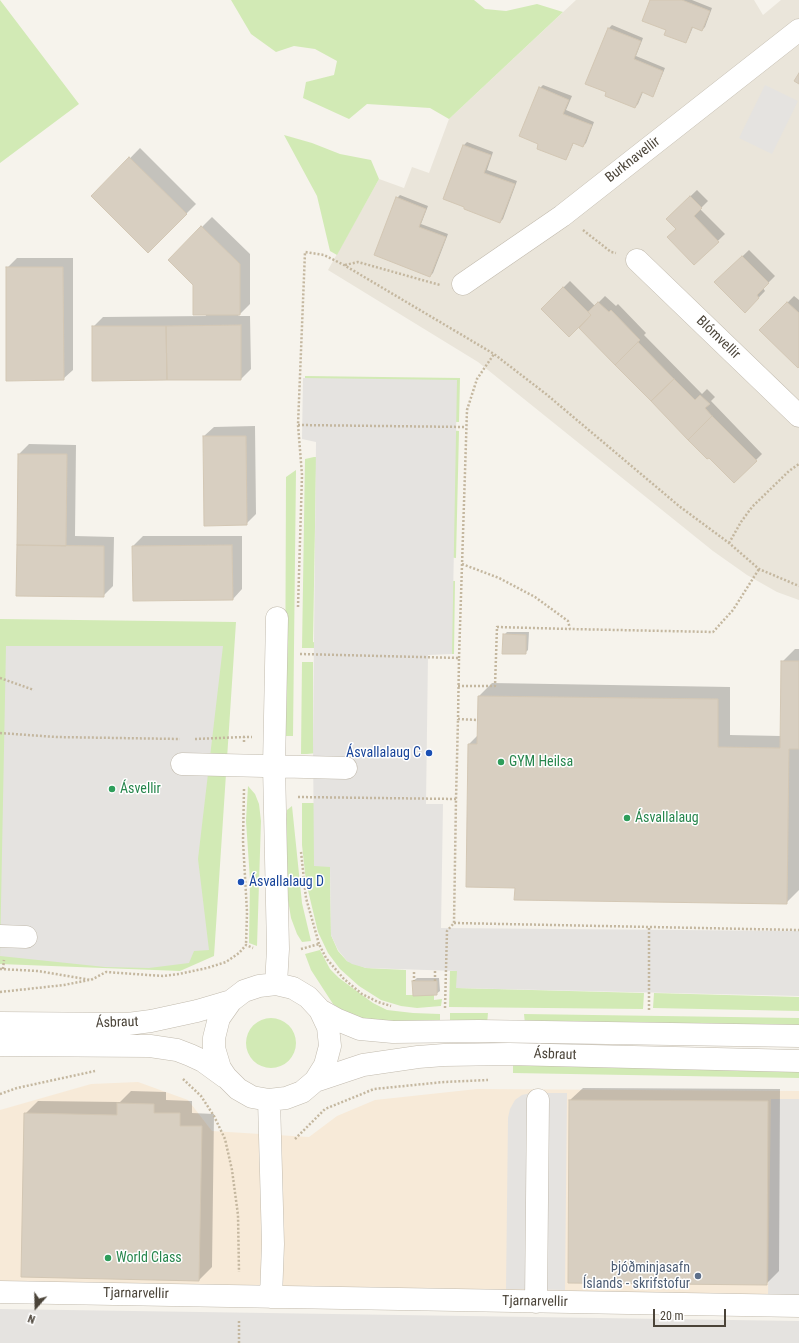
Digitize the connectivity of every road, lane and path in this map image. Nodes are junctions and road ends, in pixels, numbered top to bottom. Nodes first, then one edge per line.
1 (799, 30) edge
2 (578, 226) dead end
3 (611, 252) dead end
4 (637, 260) dead end
5 (344, 265) junction
6 (463, 284) joint
7 (494, 354) junction
8 (799, 416) edge
9 (298, 425) junction
10 (466, 427) junction
11 (799, 464) edge
12 (729, 542) junction
13 (462, 564) junction
14 (759, 569) junction
15 (799, 586) edge
16 (288, 617) joint
17 (570, 629) junction
18 (297, 654) dead end
19 (459, 658) junction
20 (0, 678) edge
21 (458, 686) junction
22 (34, 690) dead end
23 (458, 719) junction
24 (478, 720) dead end
25 (0, 733) edge
26 (244, 737) dead end
27 (183, 739) dead end
28 (191, 739) dead end
29 (182, 764) dead end
30 (244, 766) junction
31 (274, 766) junction
32 (297, 767) junction
33 (346, 768) dead end
34 (297, 797) junction
35 (456, 799) junction
36 (298, 804) dead end
37 (301, 850) dead end
38 (454, 922) junction
39 (649, 926) junction
40 (799, 930) edge
41 (0, 936) edge
42 (26, 937) dead end
43 (319, 944) junction
44 (246, 945) junction
45 (253, 948) dead end
46 (300, 949) dead end
47 (0, 969) edge
48 (435, 971) dead end
49 (414, 972) dead end
50 (91, 980) junction
51 (414, 981) dead end
52 (435, 981) dead end
53 (276, 984) junction
54 (0, 992) edge
55 (231, 1001) junction
56 (392, 1007) dead end
57 (320, 1010) junction
58 (440, 1010) dead end
59 (649, 1012) dead end
60 (0, 1023) edge
61 (799, 1036) edge
62 (0, 1046) edge
63 (799, 1061) edge
64 (102, 1069) dead end
65 (179, 1076) dead end
66 (226, 1077) junction
67 (315, 1081) junction
68 (0, 1094) edge
69 (268, 1100) junction
70 (538, 1100) dead end
71 (239, 1277) dead end
72 (0, 1292) edge
73 (271, 1297) junction
74 (536, 1302) junction
75 (799, 1306) edge
76 (239, 1317) dead end
77 (239, 1343) edge

1 - 6 street, Burknavellir
2 - 3 path
4 - 8 street, Blómvellir
5 - 6 path
5 - 7 path
5 - 9 path
7 - 10 path
7 - 12 path
9 - 10 path
9 - 16 path
10 - 13 path
11 - 12 path
12 - 14 path
13 - 17 path
13 - 19 path
14 - 15 path
14 - 17 path
16 - 31 street
17 - 21 path
18 - 19 path
19 - 21 path
20 - 22 path
21 - 23 path
23 - 24 path
23 - 35 path
25 - 27 path
26 - 28 path
29 - 30 street
30 - 31 street
30 - 44 path
31 - 32 street
31 - 53 street
32 - 33 street
32 - 34 path
34 - 35 path
34 - 36 path
35 - 38 path
37 - 43 path
38 - 39 path
38 - 58 path
39 - 40 path
39 - 59 path
41 - 42 street
43 - 46 path
43 - 56 path
44 - 45 path
44 - 50 path
47 - 50 path
48 - 52 path
49 - 51 path
50 - 54 path
53 - 55 street
53 - 57 street
55 - 60 street, Ásbraut
55 - 66 street
57 - 61 street, Ásbraut
57 - 67 street
62 - 66 street, Ásbraut
63 - 67 street, Ásbraut
64 - 68 path
65 - 71 path
66 - 69 street
67 - 69 street
69 - 73 street
70 - 74 street
72 - 73 street, Tjarnarvellir
73 - 74 street, Tjarnarvellir
74 - 75 street, Tjarnarvellir
76 - 77 path

